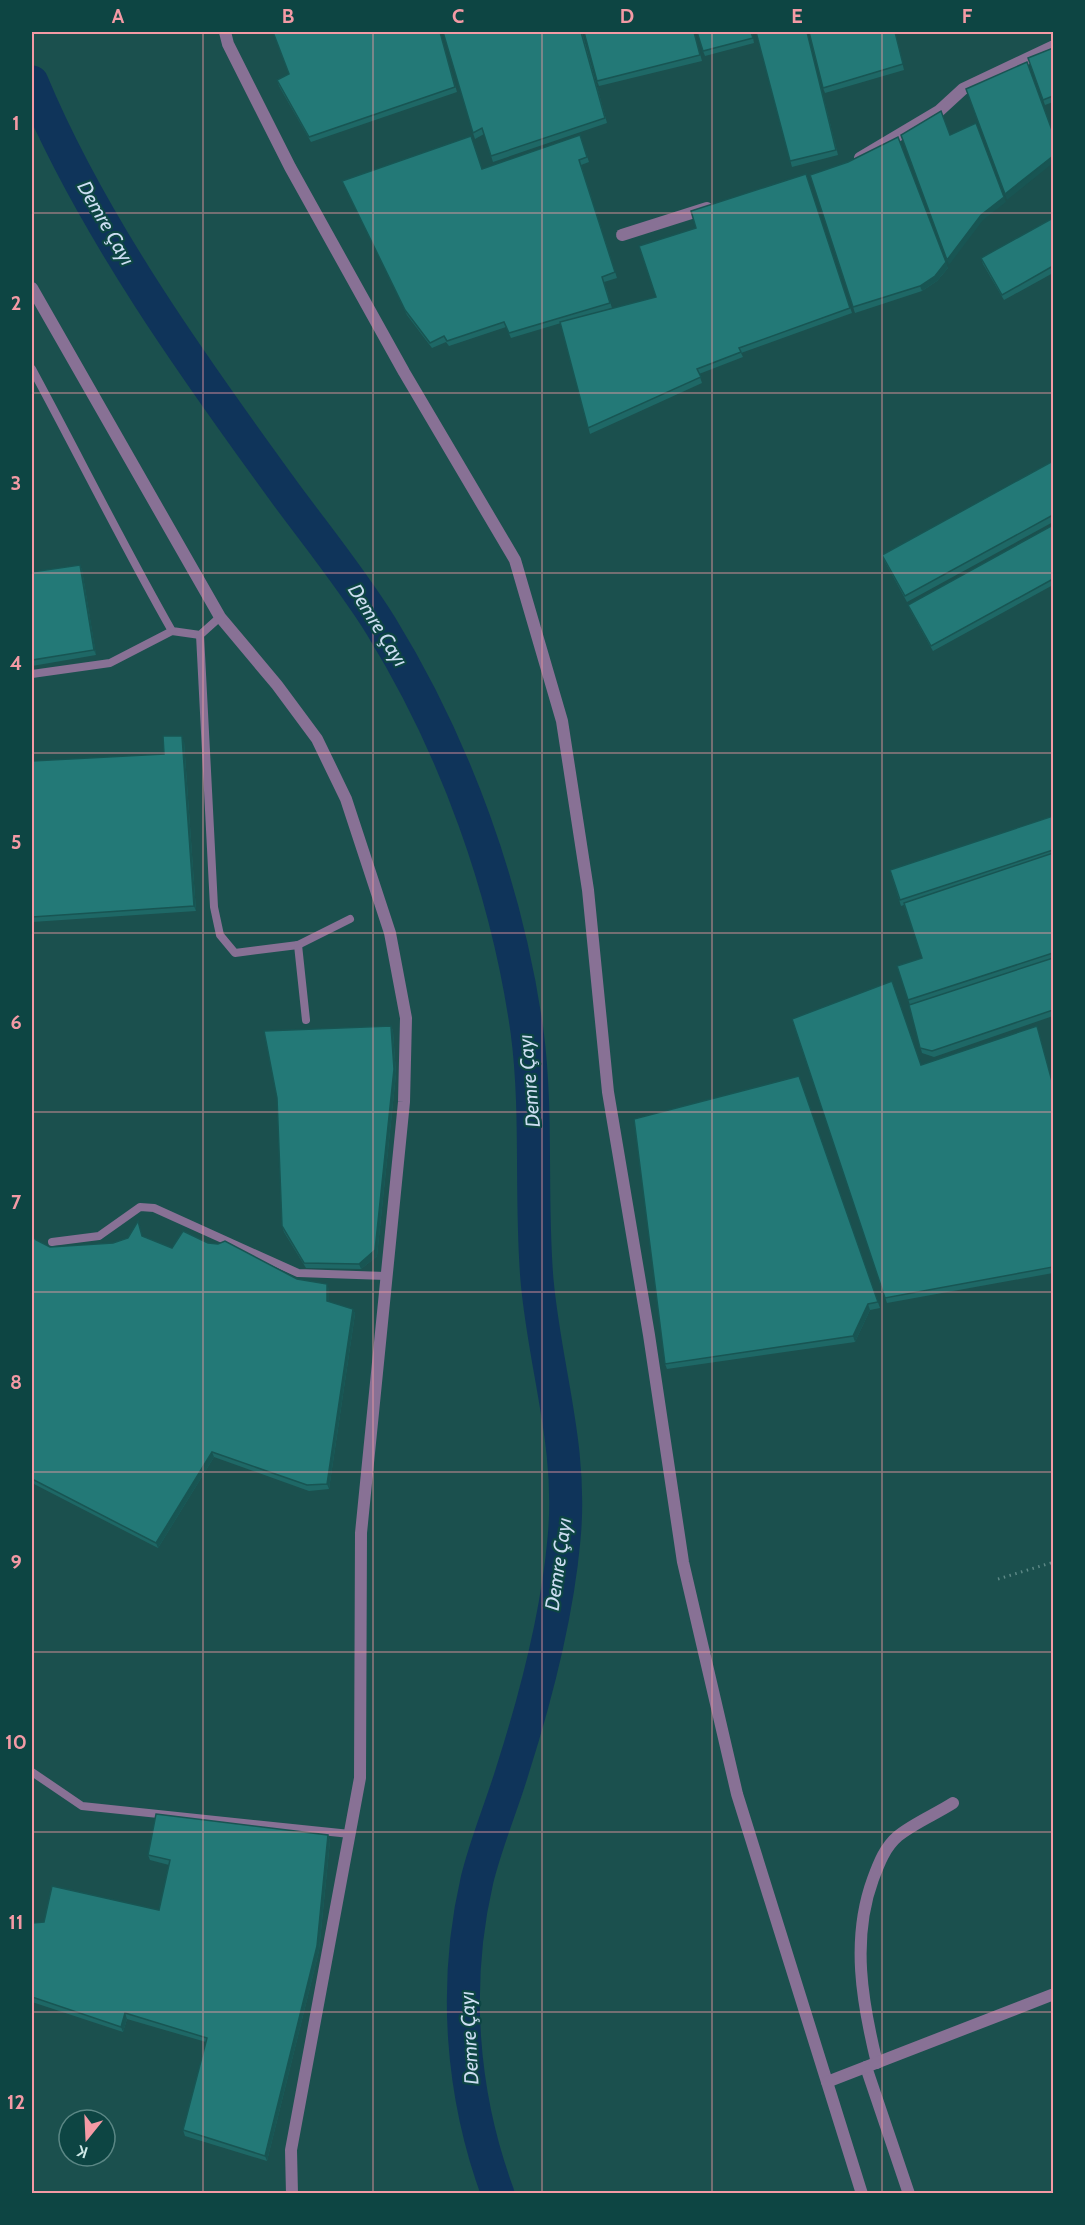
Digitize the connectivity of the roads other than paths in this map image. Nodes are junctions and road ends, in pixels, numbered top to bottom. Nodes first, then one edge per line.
1 (225, 32) edge
2 (1053, 46) edge
3 (851, 163) edge
4 (720, 204) edge
5 (622, 235) dead end
6 (32, 288) edge
7 (32, 369) edge
8 (220, 616) junction
9 (172, 631) junction
10 (200, 635) junction
11 (32, 674) edge
12 (350, 919) dead end
13 (298, 945) junction
14 (306, 1020) dead end
15 (52, 1242) dead end
16 (386, 1276) junction
17 (32, 1772) edge
18 (953, 1803) dead end
19 (350, 1834) junction
20 (1053, 1994) edge
21 (872, 2065) junction
22 (827, 2082) junction
23 (292, 2193) edge
24 (862, 2193) edge
25 (909, 2193) edge

1 - 22 street
2 - 3 street
4 - 5 street
6 - 8 street
7 - 9 lane
8 - 10 lane
8 - 16 street
9 - 10 lane
9 - 11 lane
10 - 13 lane
12 - 13 lane
13 - 14 lane
15 - 16 lane
16 - 19 street
17 - 19 lane
18 - 21 street
19 - 23 street
20 - 21 street
21 - 22 street
21 - 25 street
22 - 24 street

